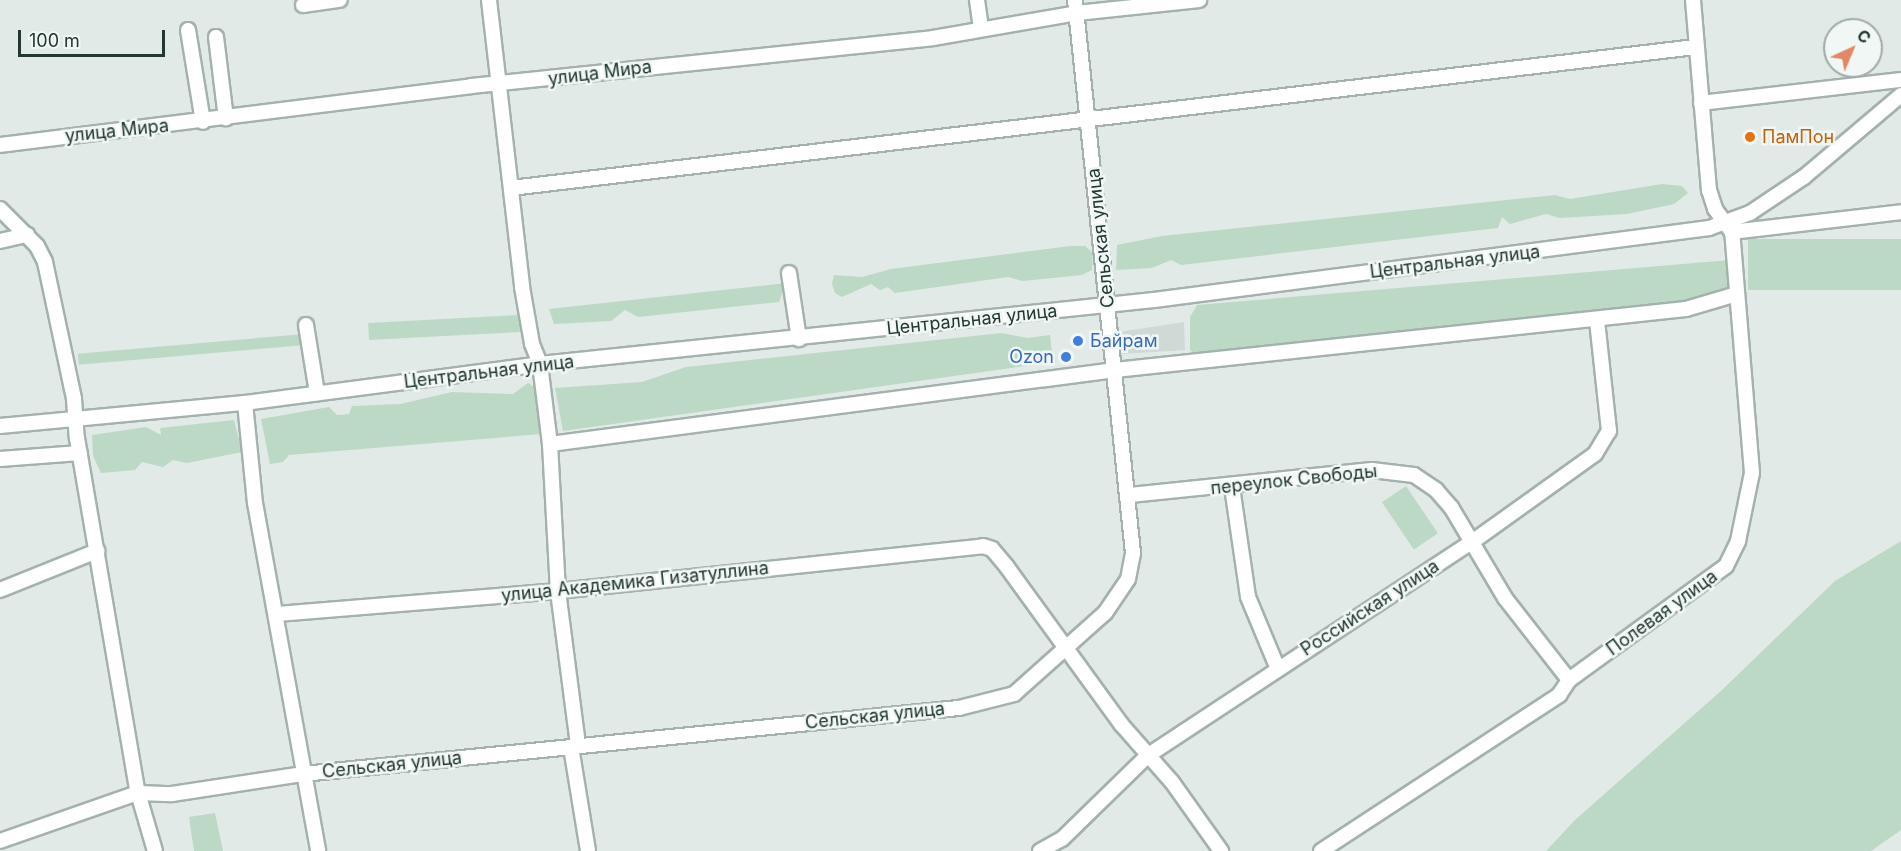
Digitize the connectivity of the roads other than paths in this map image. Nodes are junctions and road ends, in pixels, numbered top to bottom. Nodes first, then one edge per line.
1 (340, 0) edge
2 (489, 0) edge
3 (977, 0) edge
4 (1199, 0) edge
5 (1693, 0) edge
6 (303, 5) dead end
7 (1076, 7) edge
8 (981, 29) junction
9 (188, 30) dead end
10 (216, 37) dead end
11 (1695, 47) junction
12 (1901, 80) edge
13 (500, 85) junction
14 (1901, 95) edge
15 (1701, 103) junction
16 (226, 118) junction
17 (1090, 120) junction
18 (202, 122) junction
19 (0, 145) edge
20 (512, 188) junction
21 (1764, 203) junction
22 (0, 209) edge
23 (1901, 212) edge
24 (1777, 227) junction
25 (1729, 228) junction
26 (27, 235) junction
27 (0, 241) edge
28 (789, 273) dead end
29 (1737, 294) junction
30 (1108, 305) junction
31 (1597, 320) junction
32 (306, 325) dead end
33 (799, 339) junction
34 (540, 364) junction
35 (1115, 370) junction
36 (317, 393) junction
37 (245, 402) junction
38 (76, 419) junction
39 (0, 426) edge
40 (550, 444) junction
41 (80, 453) junction
42 (0, 459) edge
43 (1232, 487) junction
44 (1130, 495) junction
45 (1472, 542) junction
46 (97, 551) junction
47 (0, 590) edge
48 (558, 591) junction
49 (278, 614) junction
50 (1067, 648) junction
51 (1278, 669) junction
52 (1569, 681) junction
53 (574, 746) junction
54 (1147, 756) junction
55 (303, 774) junction
56 (138, 793) junction
57 (0, 841) edge
58 (155, 851) edge
59 (318, 851) edge
60 (588, 851) edge
61 (1040, 851) edge
62 (1221, 851) edge
63 (1321, 851) edge

1 - 6 street
2 - 13 street
3 - 8 street
4 - 7 street, улица Мира
5 - 11 street
7 - 8 street, улица Мира
7 - 17 street, Сельская улица
8 - 13 street, улица Мира
9 - 18 street
10 - 16 street
11 - 15 street
11 - 17 street
12 - 15 street
13 - 16 street, улица Мира
13 - 20 street
14 - 21 street, Центральная улица
15 - 25 street
16 - 18 street, улица Мира
17 - 20 street
17 - 30 street, Сельская улица
18 - 19 street, улица Мира
20 - 34 street
21 - 24 street
21 - 25 street, Центральная улица
22 - 26 street
23 - 24 street
24 - 25 street
25 - 29 street, Полевая улица
25 - 30 street, Центральная улица
26 - 27 street
26 - 38 street
28 - 33 street
29 - 31 street
29 - 52 street, Полевая улица
30 - 33 street, Центральная улица
30 - 35 street, Сельская улица
31 - 35 street
31 - 45 street, Российская улица
32 - 36 street
33 - 34 street, Центральная улица
34 - 36 street, Центральная улица
34 - 40 street
35 - 40 street
35 - 44 street, Сельская улица
36 - 37 street, Центральная улица
37 - 38 street, Центральная улица
37 - 49 street
38 - 39 street, Центральная улица
38 - 41 street
40 - 48 street
41 - 42 street
41 - 46 street
43 - 44 street, переулок Свободы
43 - 45 street, переулок Свободы
43 - 51 street
44 - 50 street, Сельская улица
45 - 51 street, Российская улица
45 - 52 street, переулок Свободы
46 - 47 street
46 - 56 street
48 - 49 street, улица Академика Гизатуллина
48 - 50 street, улица Академика Гизатуллина
48 - 53 street
49 - 55 street
50 - 53 street, Сельская улица
50 - 54 street
51 - 54 street, Российская улица
52 - 63 street, Полевая улица
53 - 55 street, Сельская улица
53 - 60 street
54 - 61 street, Российская улица
54 - 62 street
55 - 56 street, Сельская улица
55 - 59 street
56 - 57 street, Сельская улица
56 - 58 street

